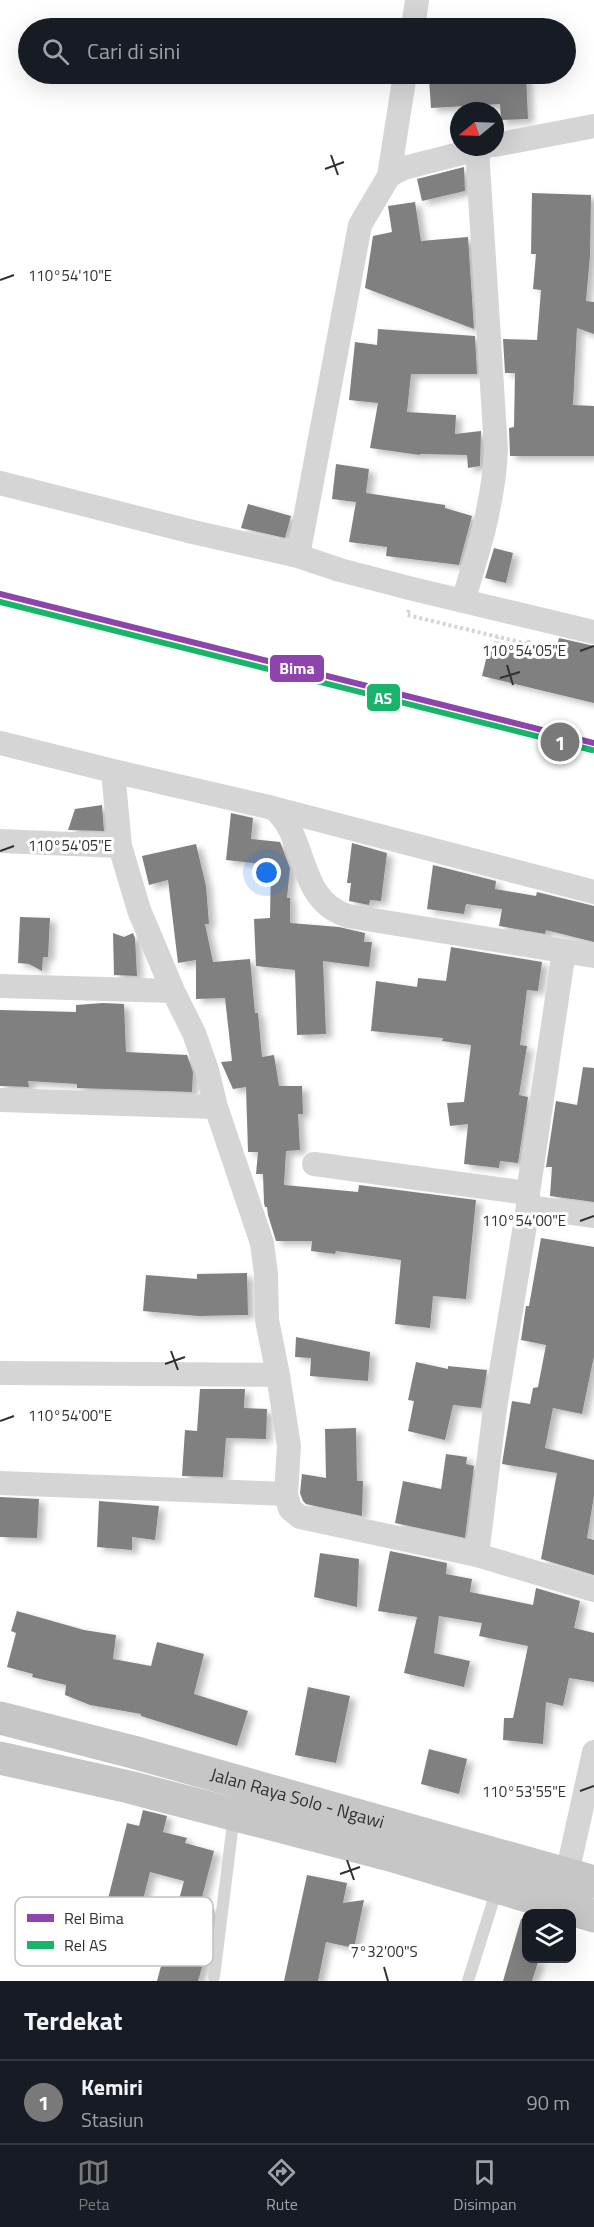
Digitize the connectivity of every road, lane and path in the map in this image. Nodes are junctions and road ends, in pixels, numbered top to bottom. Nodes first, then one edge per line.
1 (417, 0) edge
2 (414, 18) edge
3 (403, 84) edge
4 (594, 126) edge
5 (504, 144) edge
6 (451, 156) edge
7 (486, 156) edge
8 (389, 176) junction
9 (0, 483) edge
10 (298, 556) junction
11 (463, 602) junction
12 (594, 632) edge
13 (498, 637) dead end
14 (493, 656) dead end
15 (0, 743) edge
16 (113, 771) junction
17 (273, 808) junction
18 (0, 841) edge
19 (120, 846) junction
20 (594, 892) edge
21 (564, 951) junction
22 (594, 956) edge
23 (0, 986) edge
24 (173, 991) junction
25 (0, 1100) edge
26 (216, 1107) junction
27 (314, 1164) dead end
28 (528, 1200) junction
29 (594, 1216) edge
30 (0, 1373) edge
31 (279, 1375) junction
32 (0, 1483) edge
33 (286, 1494) junction
34 (477, 1554) junction
35 (594, 1590) edge
36 (0, 1718) edge
37 (594, 1752) edge
38 (0, 1758) edge
39 (234, 1814) junction
40 (580, 1878) edge
41 (497, 1888) junction
42 (594, 1916) edge
43 (214, 1977) dead end
44 (468, 1981) edge

1 - 2 street
3 - 8 street
4 - 5 street
6 - 8 street
7 - 11 street
8 - 10 street
9 - 10 street
10 - 11 street
11 - 12 street
13 - 14 path
15 - 16 street
16 - 17 street
16 - 19 street
17 - 20 street
17 - 21 street
18 - 19 street
19 - 24 street
21 - 22 street
21 - 28 street
23 - 24 street
24 - 26 street
25 - 26 street
26 - 31 street
27 - 28 street
28 - 29 street
28 - 34 street
30 - 31 street
31 - 33 street
32 - 33 street
33 - 34 street
34 - 35 street
36 - 40 highway, Jalan Raya Solo - Ngawi
37 - 40 street
38 - 39 highway, Jalan Raya Solo - Ngawi
39 - 41 highway, Jalan Raya Solo - Ngawi
39 - 43 lane
41 - 42 highway, Jalan Raya Solo - Ngawi
41 - 44 lane

